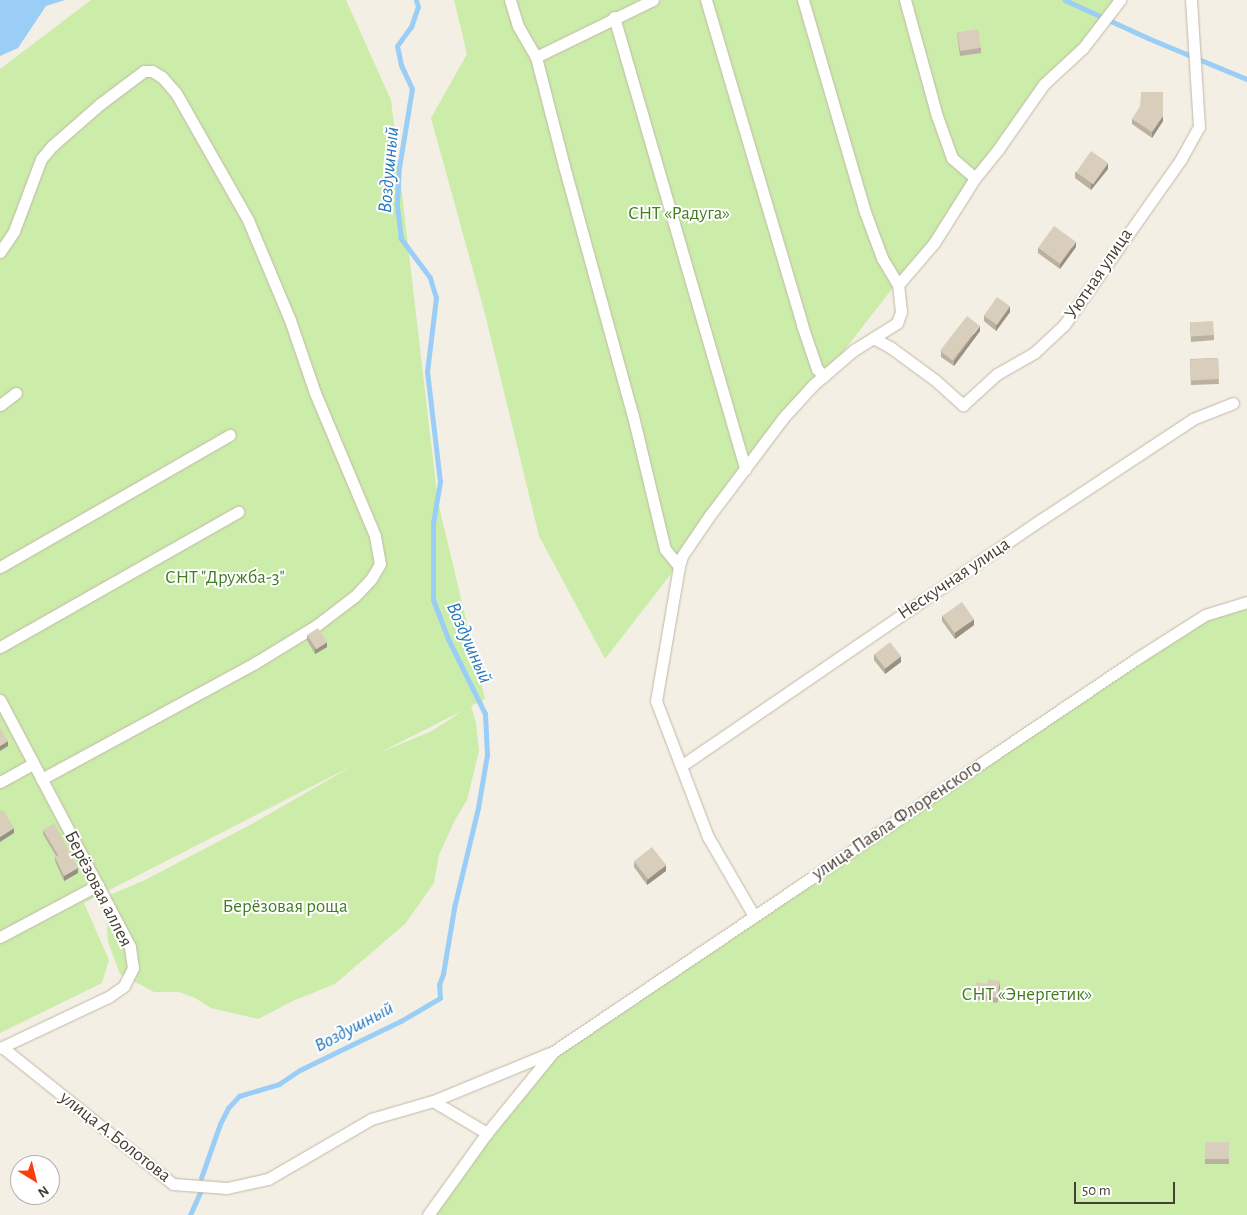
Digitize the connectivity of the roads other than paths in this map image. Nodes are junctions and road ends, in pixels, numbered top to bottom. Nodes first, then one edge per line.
1 (510, 0) edge
2 (654, 0) edge
3 (706, 0) edge
4 (803, 0) edge
5 (905, 0) edge
6 (1120, 0) edge
7 (1191, 0) edge
8 (614, 18) junction
9 (536, 57) junction
10 (975, 178) junction
11 (0, 252) edge
12 (898, 285) junction
13 (873, 338) junction
14 (824, 376) junction
15 (16, 393) dead end
16 (1233, 403) dead end
17 (0, 405) edge
18 (230, 436) dead end
19 (745, 469) junction
20 (238, 512) dead end
21 (679, 566) junction
22 (0, 567) edge
23 (1247, 602) edge
24 (0, 646) edge
25 (0, 700) edge
26 (34, 764) junction
27 (681, 766) junction
28 (41, 778) junction
29 (0, 782) edge
30 (98, 885) junction
31 (754, 916) junction
32 (0, 938) edge
33 (1, 1047) edge
34 (553, 1052) junction
35 (433, 1101) junction
36 (486, 1133) junction
37 (428, 1215) edge

1 - 9 street
2 - 8 street
3 - 14 street
4 - 12 street
5 - 10 street
6 - 10 street
7 - 13 street, Уютная улица
8 - 9 street
8 - 19 street
9 - 21 street
10 - 12 street
11 - 28 street
12 - 13 street
13 - 14 street
14 - 19 street
15 - 17 street
16 - 27 street, Нескучная улица
18 - 22 street
19 - 21 street
20 - 24 street
21 - 27 street
23 - 31 street, улица Павла Флоренского
25 - 26 street, Берёзовая аллея
26 - 28 street, Берёзовая аллея
26 - 29 street
27 - 31 street
28 - 30 street, Берёзовая аллея
30 - 32 street
30 - 33 street, Берёзовая аллея
31 - 34 street, улица Павла Флоренского
33 - 35 street, улица А.Болотова
34 - 35 street, улица Павла Флоренского
34 - 36 street, улица Павла Флоренского
35 - 36 street
36 - 37 street, улица Павла Флоренского

